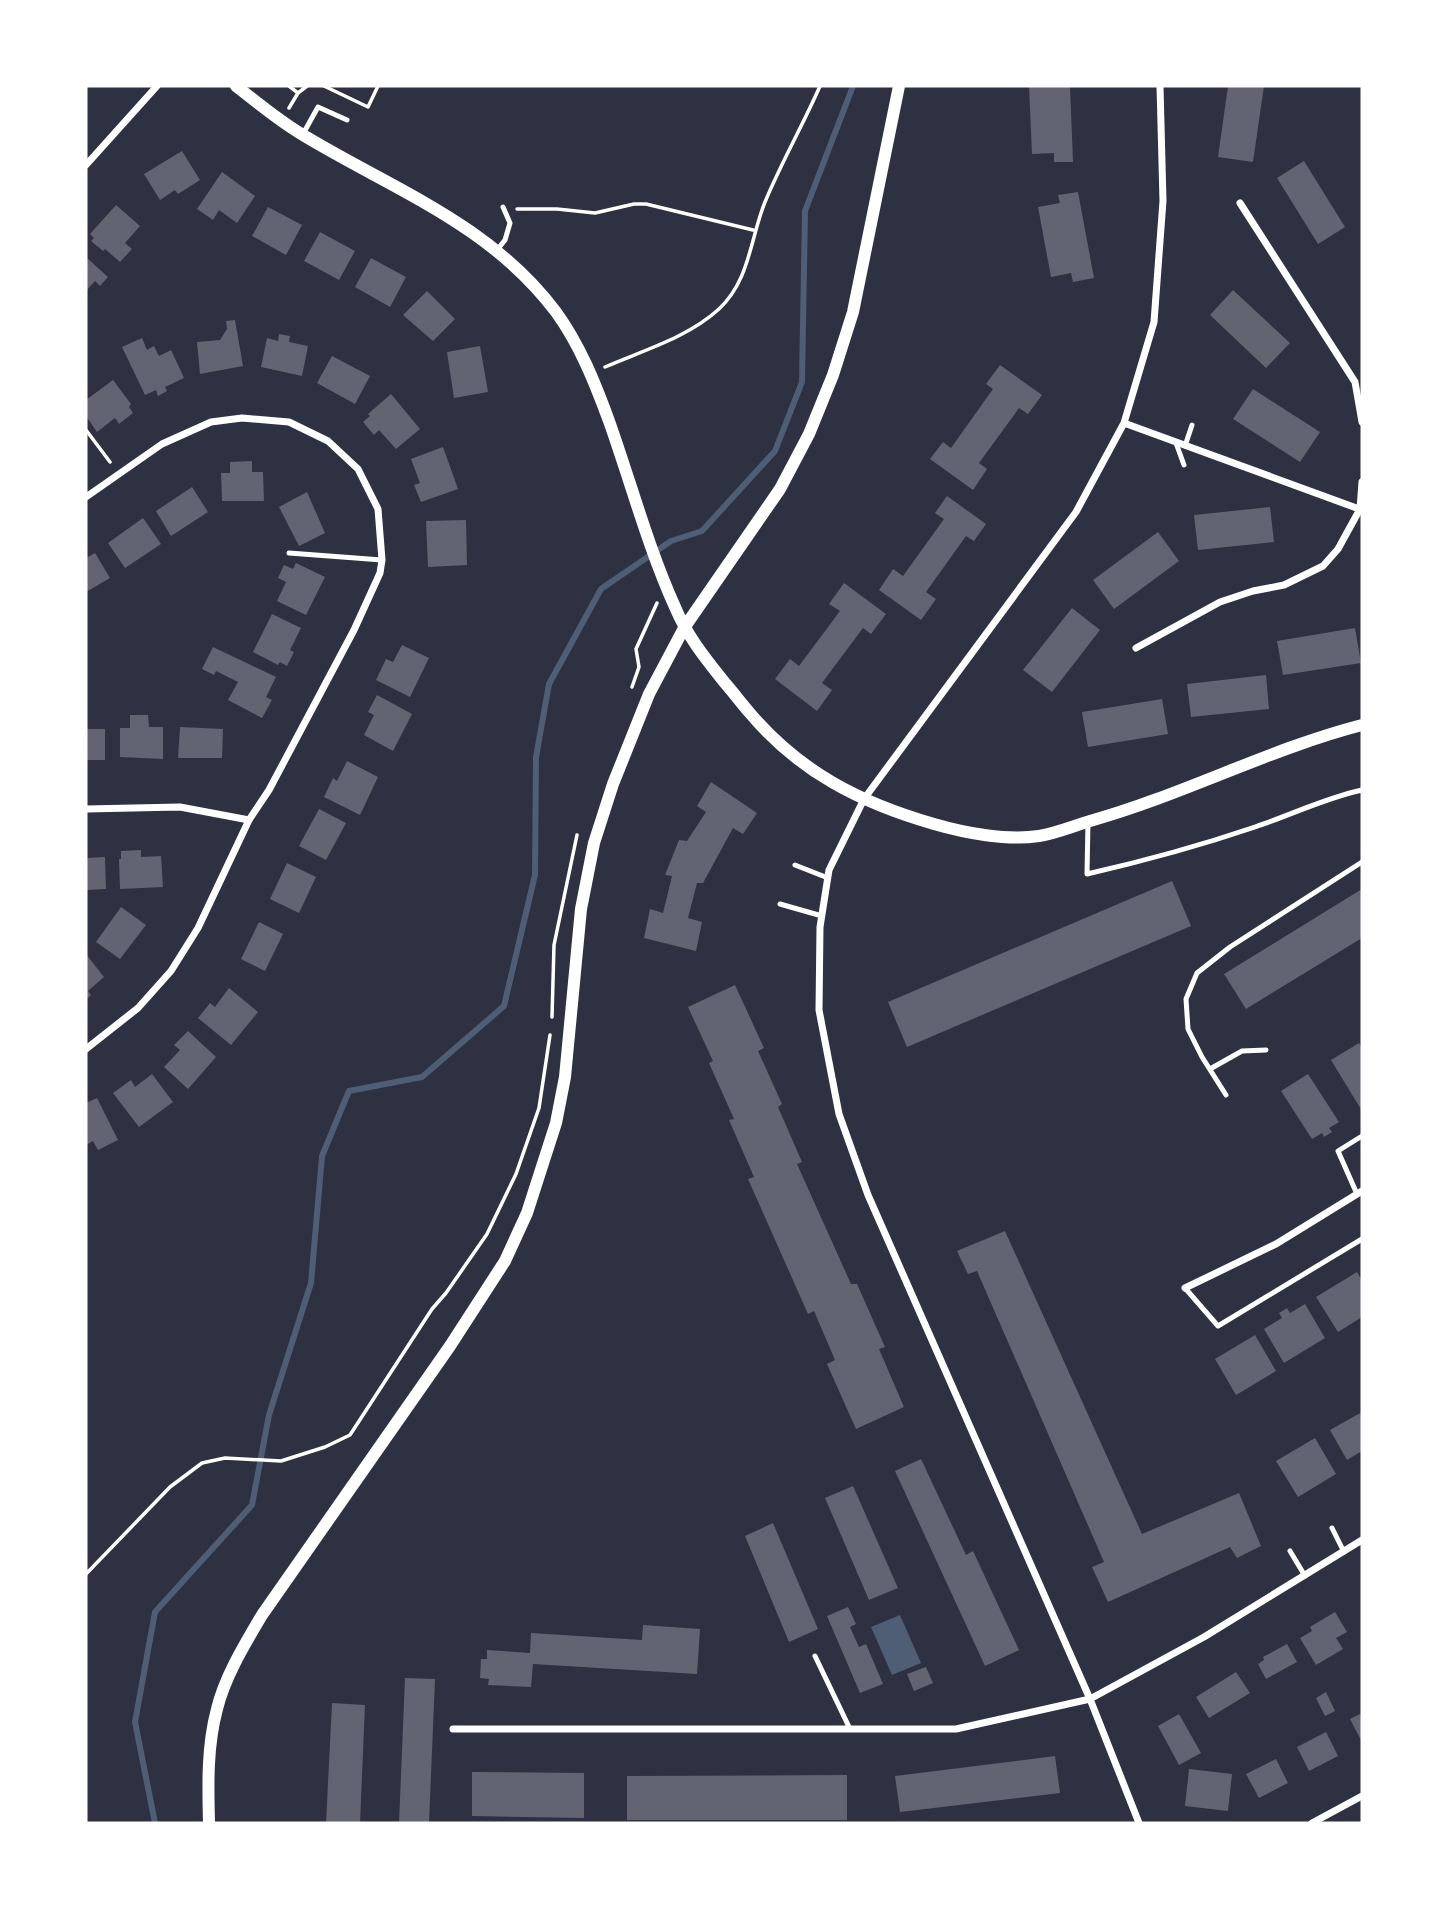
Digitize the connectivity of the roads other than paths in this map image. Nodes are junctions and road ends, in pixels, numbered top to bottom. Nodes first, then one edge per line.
1 (157, 86) edge
2 (236, 86) edge
3 (899, 86) edge
4 (1160, 86) edge
5 (347, 121) dead end
6 (303, 135) junction
7 (86, 165) edge
8 (1240, 203) dead end
9 (504, 210) road end
10 (497, 250) junction
11 (1362, 422) edge
12 (1124, 423) junction
13 (1192, 425) dead end
14 (1176, 443) junction
15 (1185, 446) junction
16 (1184, 465) dead end
17 (1362, 482) edge
18 (86, 496) edge
19 (1361, 510) edge
20 (289, 553) dead end
21 (382, 560) junction
22 (684, 628) junction
23 (1136, 648) dead end
24 (1362, 725) edge
25 (1362, 790) edge
26 (864, 799) junction
27 (86, 809) edge
28 (249, 820) junction
29 (1088, 822) junction
30 (1362, 862) edge
31 (796, 865) dead end
32 (828, 878) junction
33 (780, 904) dead end
34 (822, 916) junction
35 (86, 1049) edge
36 (1266, 1050) dead end
37 (1210, 1069) junction
38 (1226, 1095) dead end
39 (1362, 1136) edge
40 (1359, 1193) edge
41 (1362, 1239) edge
42 (1185, 1289) joint
43 (1332, 1528) dead end
44 (1362, 1540) edge
45 (1290, 1551) dead end
46 (1344, 1552) junction
47 (1305, 1576) junction
48 (815, 1656) dead end
49 (1090, 1699) junction
50 (453, 1729) dead end
51 (850, 1729) junction
52 (1362, 1796) edge
53 (209, 1823) edge
54 (1139, 1823) edge
55 (1312, 1823) edge

1 - 7 street
2 - 6 street
3 - 22 street
4 - 12 street
5 - 6 lane
6 - 10 street
8 - 11 street
9 - 10 lane
10 - 22 street
12 - 14 street
12 - 26 street
13 - 15 lane
14 - 15 street
14 - 16 lane
15 - 19 street
17 - 19 street
18 - 21 street
19 - 23 street
20 - 21 lane
21 - 28 street
22 - 26 street
22 - 53 street
24 - 29 street
25 - 29 lane
26 - 29 street
26 - 32 street
27 - 28 street
28 - 35 street
30 - 37 lane
31 - 32 lane
32 - 34 street
33 - 34 lane
34 - 49 street
36 - 37 lane
37 - 38 lane
39 - 40 lane
40 - 42 street
41 - 42 lane
43 - 46 lane
44 - 46 street
45 - 47 lane
46 - 47 street
47 - 49 street
48 - 51 lane
49 - 51 street
49 - 54 street
50 - 51 street
52 - 55 street

